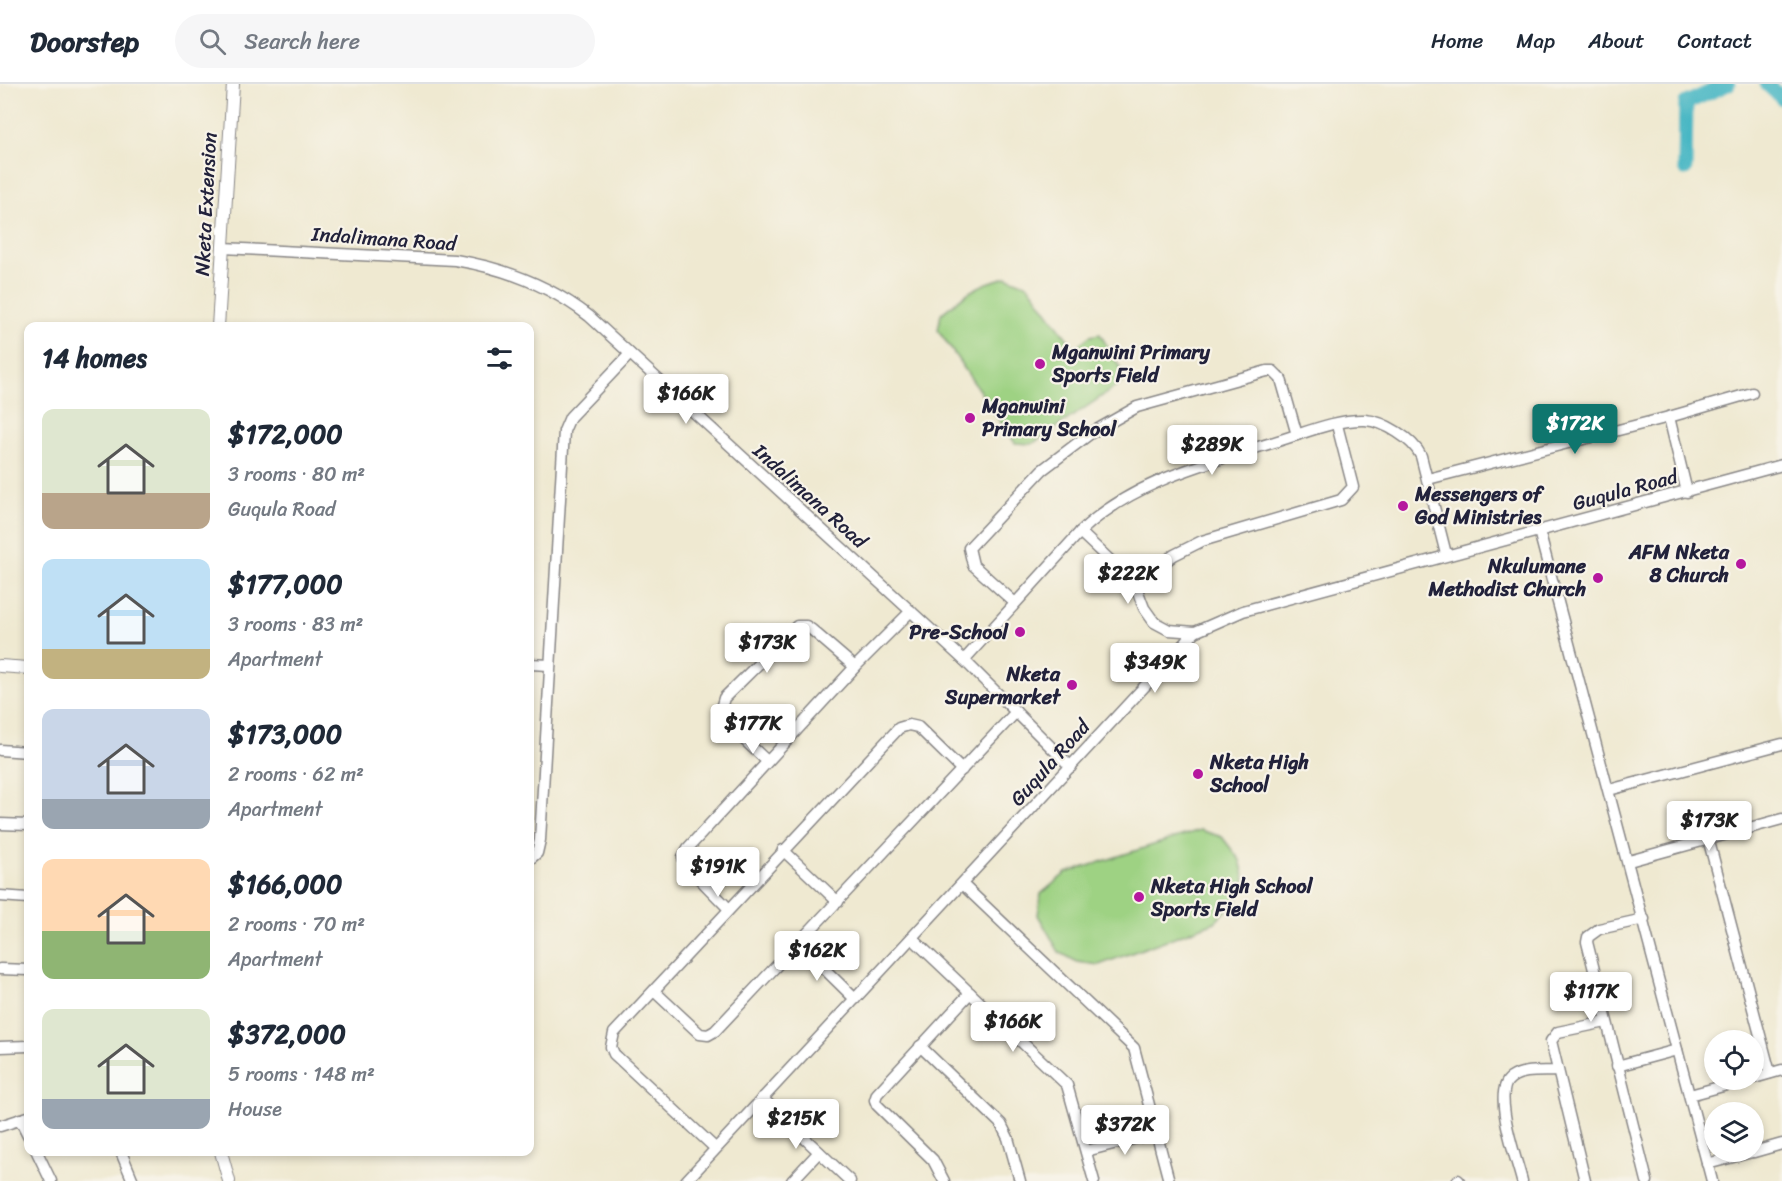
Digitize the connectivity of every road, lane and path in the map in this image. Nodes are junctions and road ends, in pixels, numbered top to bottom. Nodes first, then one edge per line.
1 (233, 84) edge
2 (223, 248) junction
3 (218, 322) edge
4 (630, 354) junction
5 (1752, 393) dead end
6 (1669, 417) junction
7 (1337, 425) junction
8 (1297, 435) junction
9 (1782, 465) edge
10 (1428, 479) junction
11 (1687, 492) junction
12 (1539, 531) junction
13 (1080, 532) junction
14 (1446, 554) junction
15 (1135, 584) junction
16 (1015, 603) junction
17 (911, 611) junction
18 (1195, 632) junction
19 (964, 660) junction
20 (534, 664) edge
21 (549, 665) junction
22 (0, 666) edge
23 (855, 667) junction
24 (24, 668) edge
25 (1016, 712) junction
26 (1782, 744) edge
27 (0, 750) edge
28 (24, 752) edge
29 (767, 761) junction
30 (1071, 767) junction
31 (962, 770) junction
32 (1609, 790) junction
33 (1782, 819) edge
34 (0, 824) edge
35 (24, 825) edge
36 (1708, 838) junction
37 (783, 850) junction
38 (534, 856) edge
39 (1629, 861) junction
40 (962, 884) junction
41 (0, 896) edge
42 (24, 897) edge
43 (838, 902) junction
44 (728, 908) junction
45 (1644, 919) junction
46 (912, 938) junction
47 (799, 944) junction
48 (0, 969) edge
49 (24, 970) edge
50 (654, 991) junction
51 (970, 993) junction
52 (855, 999) junction
53 (1606, 1022) junction
54 (24, 1046) edge
55 (920, 1046) junction
56 (0, 1047) edge
57 (1677, 1050) junction
58 (1617, 1066) junction
59 (1782, 1070) edge
60 (1557, 1071) junction
61 (1770, 1073) junction
62 (1764, 1075) edge
63 (1708, 1090) edge
64 (1689, 1095) junction
65 (762, 1098) junction
66 (24, 1118) edge
67 (0, 1126) edge
68 (1156, 1133) junction
69 (1782, 1144) edge
70 (716, 1149) junction
71 (1764, 1149) edge
72 (819, 1152) junction
73 (1086, 1152) junction
74 (39, 1156) edge
75 (123, 1156) edge
76 (222, 1156) edge
77 (1715, 1162) edge
78 (1707, 1164) junction
79 (51, 1181) edge
80 (132, 1181) edge
81 (229, 1181) edge
82 (686, 1181) edge
83 (792, 1181) edge
84 (850, 1181) edge
85 (944, 1181) edge
86 (1020, 1181) edge
87 (1094, 1181) edge
88 (1169, 1181) edge
89 (1522, 1181) edge
90 (1585, 1181) edge
91 (1647, 1181) edge
92 (1712, 1181) edge

1 - 2 street, Nketa Extension
2 - 3 street, Nketa Extension
2 - 4 street, Indalimana Road
4 - 17 street, Indalimana Road
4 - 21 street
5 - 6 street
6 - 10 street
6 - 11 street
7 - 8 street
7 - 10 street
7 - 15 street
8 - 13 street
8 - 16 street
9 - 11 street, Guqula Road
10 - 14 street
11 - 12 street, Guqula Road
12 - 14 street, Guqula Road
12 - 32 street
13 - 15 street
13 - 16 street
14 - 18 street, Guqula Road
15 - 18 street
16 - 19 street
17 - 19 street, Indalimana Road
17 - 23 street
18 - 30 street, Guqula Road
19 - 25 street, Indalimana Road
20 - 21 street
21 - 38 street
22 - 24 street
23 - 29 street
23 - 29 street
25 - 30 street, Indalimana Road
25 - 31 street
26 - 32 street
27 - 28 street
29 - 44 street
30 - 40 street, Guqula Road
31 - 37 street
31 - 43 street
32 - 39 street
33 - 36 street
34 - 35 street
36 - 39 street
36 - 61 street
37 - 43 street
37 - 44 street
39 - 45 street
40 - 46 street, Guqula Road
40 - 68 street
41 - 42 street
43 - 47 street
44 - 50 street
45 - 53 street
45 - 57 street
46 - 51 street
46 - 52 street, Guqula Road
47 - 50 street
47 - 52 street
48 - 49 street
50 - 70 street
51 - 55 street
51 - 73 street
52 - 65 street, Guqula Road
53 - 58 street
53 - 60 street
54 - 56 street
55 - 85 street
55 - 86 street
57 - 58 street
57 - 64 street
58 - 91 street
59 - 61 street
60 - 89 street
60 - 90 street
61 - 62 street
63 - 64 street
64 - 78 street
65 - 70 street, Guqula Road
65 - 72 street
66 - 67 street
68 - 73 street
68 - 88 street
69 - 71 street
70 - 82 street, Guqula Road
72 - 83 street
72 - 84 street
73 - 87 street
74 - 79 street
75 - 80 street
76 - 81 street
77 - 78 street
78 - 92 street

